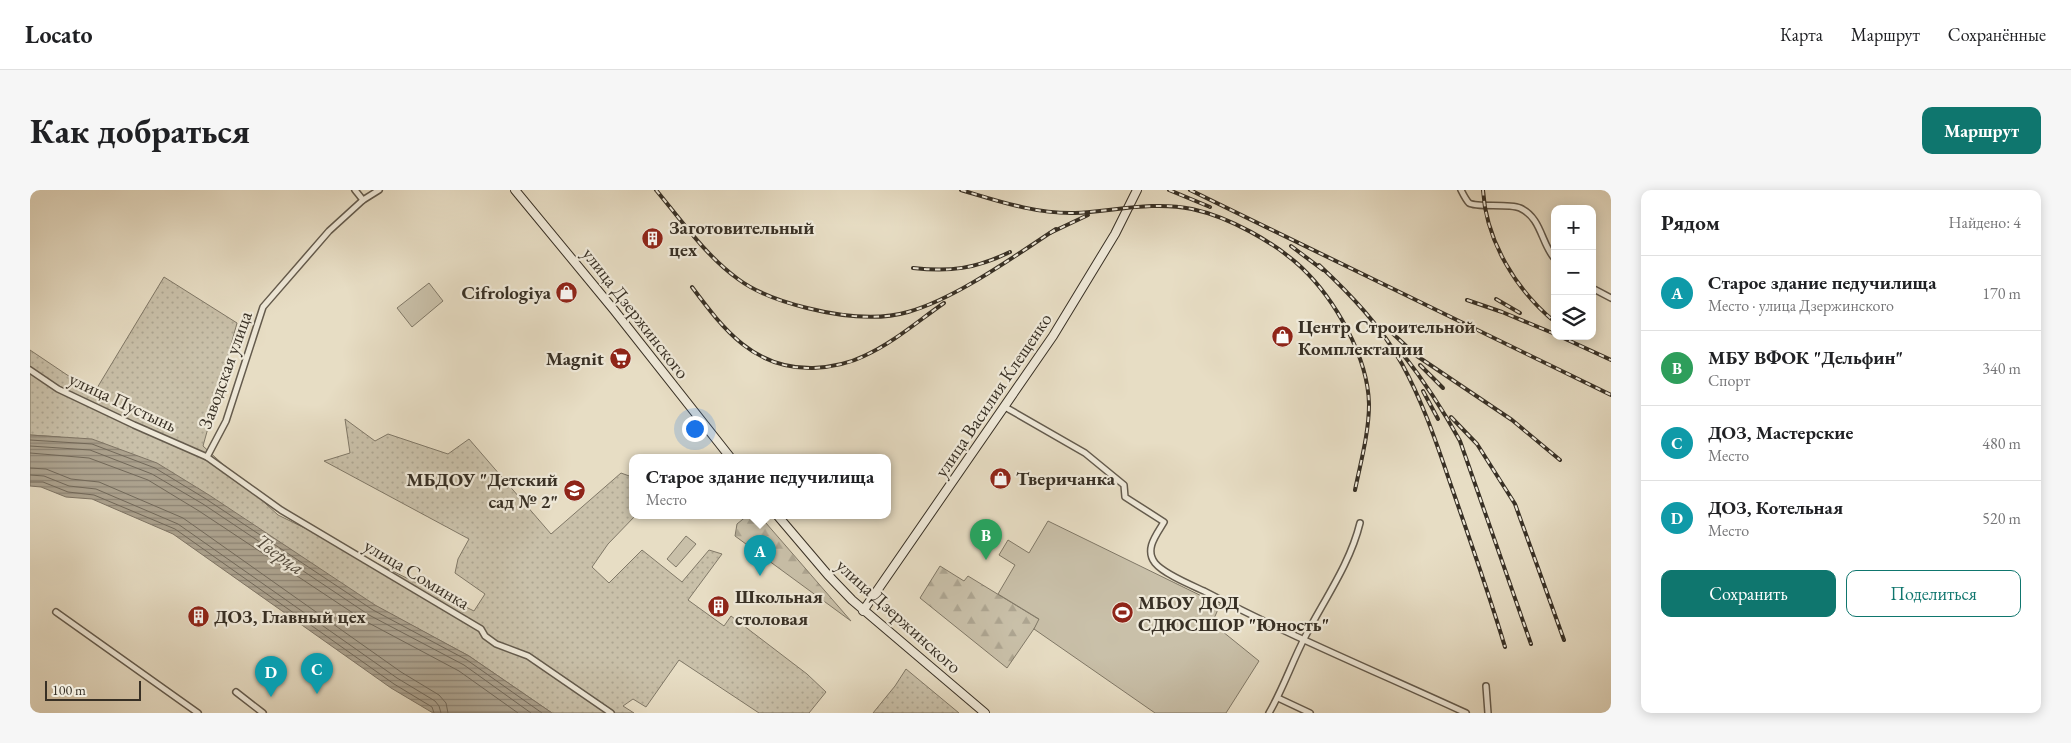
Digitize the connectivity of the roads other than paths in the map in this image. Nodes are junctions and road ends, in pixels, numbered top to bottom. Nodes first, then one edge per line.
1 (355, 190) edge
2 (379, 190) edge
3 (515, 190) edge
4 (1138, 190) edge
5 (1461, 190) edge
6 (363, 200) junction
7 (1551, 251) edge
8 (1596, 290) edge
9 (1611, 298) edge
10 (30, 370) edge
11 (1005, 407) junction
12 (728, 454) edge
13 (207, 457) junction
14 (780, 519) edge
15 (1360, 524) dead end
16 (863, 610) junction
17 (56, 612) dead end
18 (1304, 639) junction
19 (1486, 686) dead end
20 (236, 692) dead end
21 (1278, 698) junction
22 (198, 713) edge
23 (263, 713) edge
24 (612, 713) edge
25 (985, 713) edge
26 (1269, 713) edge
27 (1310, 713) edge
28 (1466, 713) edge
29 (1488, 713) edge

1 - 6 street
2 - 6 street, Заводская улица
3 - 12 main road, улица Дзержинского
4 - 11 main road, улица Василия Клещенко
5 - 7 street
6 - 13 street, Заводская улица
8 - 9 street
10 - 13 street, улица Пустынь
11 - 16 main road, улица Василия Клещенко
11 - 18 street
13 - 24 street, улица Соминка
14 - 16 main road, улица Дзержинского
15 - 18 street
16 - 25 main road, улица Дзержинского
17 - 22 street
18 - 21 street
18 - 28 street
19 - 29 street
20 - 23 street
21 - 26 street
21 - 27 street

